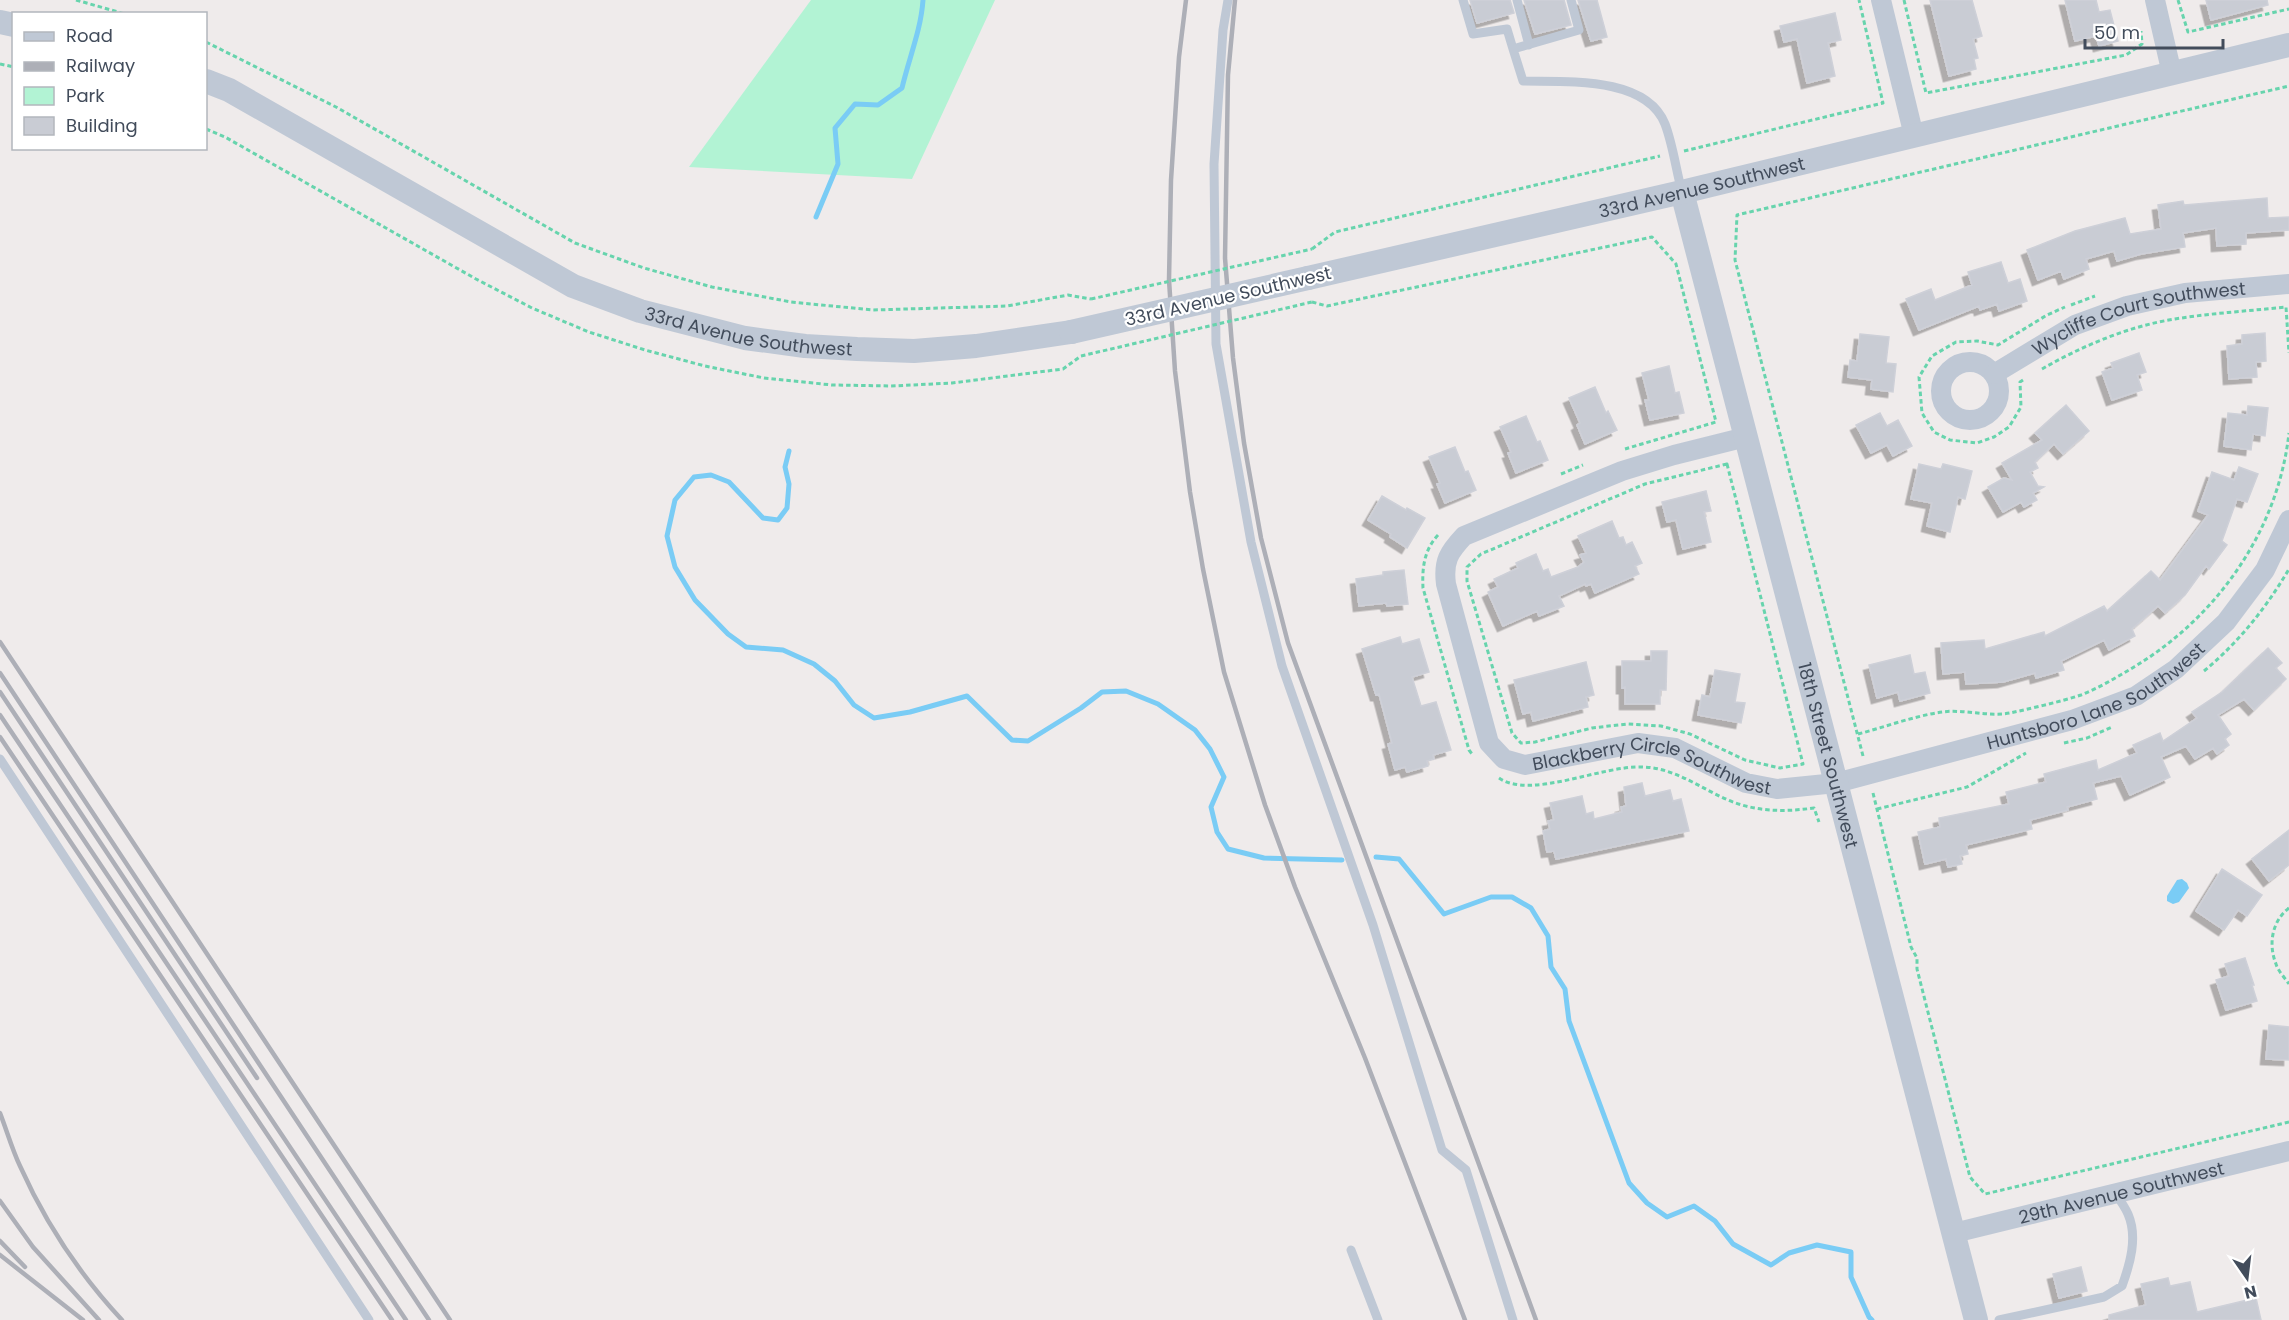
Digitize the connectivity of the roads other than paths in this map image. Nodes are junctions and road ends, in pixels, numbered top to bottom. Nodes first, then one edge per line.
1 (1228, 0) edge
2 (1463, 0) edge
3 (1517, 0) edge
4 (1571, 0) edge
5 (1881, 0) edge
6 (2155, 0) edge
7 (1528, 45) junction
8 (2289, 45) edge
9 (1513, 49) junction
10 (2172, 74) junction
11 (207, 81) edge
12 (1914, 136) junction
13 (1682, 192) junction
14 (2289, 284) edge
15 (1994, 374) dead end
16 (1746, 437) junction
17 (2289, 520) edge
18 (0, 759) edge
19 (1836, 783) junction
20 (2289, 1151) edge
21 (2115, 1193) junction
22 (1954, 1233) junction
23 (1351, 1250) dead end
24 (369, 1320) edge
25 (1378, 1320) edge
26 (1513, 1320) edge
27 (1976, 1320) edge
28 (1999, 1320) edge

1 - 26 lane
2 - 9 lane
3 - 7 lane
4 - 7 lane
5 - 12 street
6 - 10 street
7 - 9 lane
8 - 10 street, 33rd Avenue Southwest
9 - 13 lane
10 - 12 street, 33rd Avenue Southwest
11 - 13 street, 33rd Avenue Southwest, bridge
12 - 13 street, 33rd Avenue Southwest
13 - 16 street, 18th Street Southwest
14 - 15 street, Wycliffe Court Southwest
16 - 19 street, 18th Street Southwest
16 - 19 street, Blackberry Circle Southwest
17 - 19 street, Huntsboro Lane Southwest
18 - 24 lane
19 - 22 street, 18th Street Southwest
20 - 21 street, 29th Avenue Southwest
21 - 22 street, 29th Avenue Southwest
21 - 28 lane
22 - 27 street, 18th Street Southwest
23 - 25 lane

